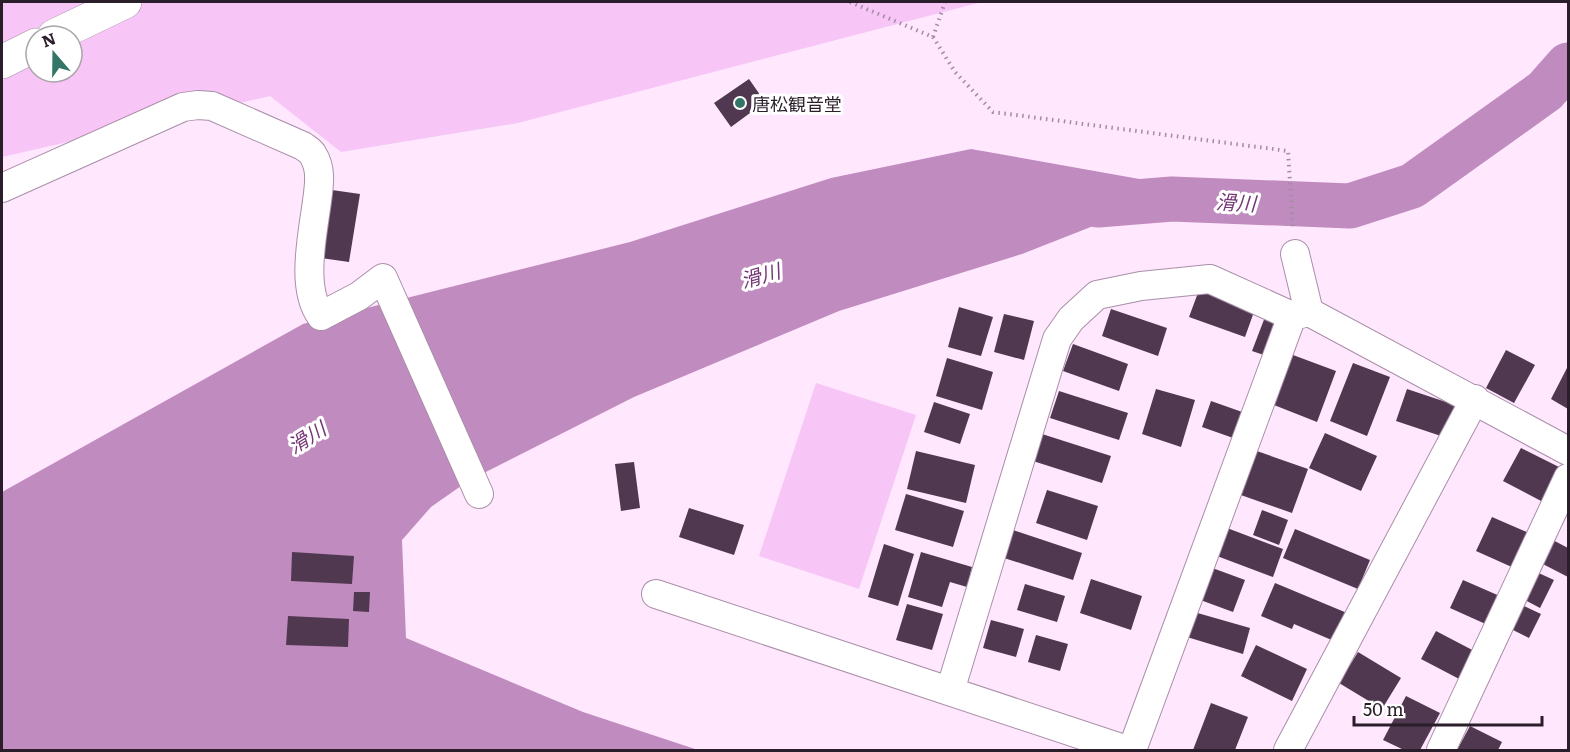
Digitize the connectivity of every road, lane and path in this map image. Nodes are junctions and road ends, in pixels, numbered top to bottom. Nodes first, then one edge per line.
1 (125, 2) edge
2 (850, 2) edge
3 (945, 2) edge
4 (79, 24) edge
5 (933, 37) junction
6 (24, 51) edge
7 (2, 62) edge
8 (2, 188) edge
9 (1295, 254) joint
10 (1301, 314) junction
11 (1475, 399) junction
12 (1569, 451) edge
13 (1569, 478) edge
14 (479, 494) dead end
15 (656, 594) dead end
16 (950, 691) junction
17 (1127, 750) edge
18 (1132, 750) edge
19 (1288, 750) edge
20 (1441, 750) edge

1 - 4 highway
2 - 5 path
3 - 5 path
5 - 9 path
6 - 7 highway
8 - 14 street
9 - 10 street
10 - 11 street
10 - 16 street
10 - 18 street
11 - 12 street
11 - 19 street
13 - 20 street
15 - 16 street
16 - 17 street

